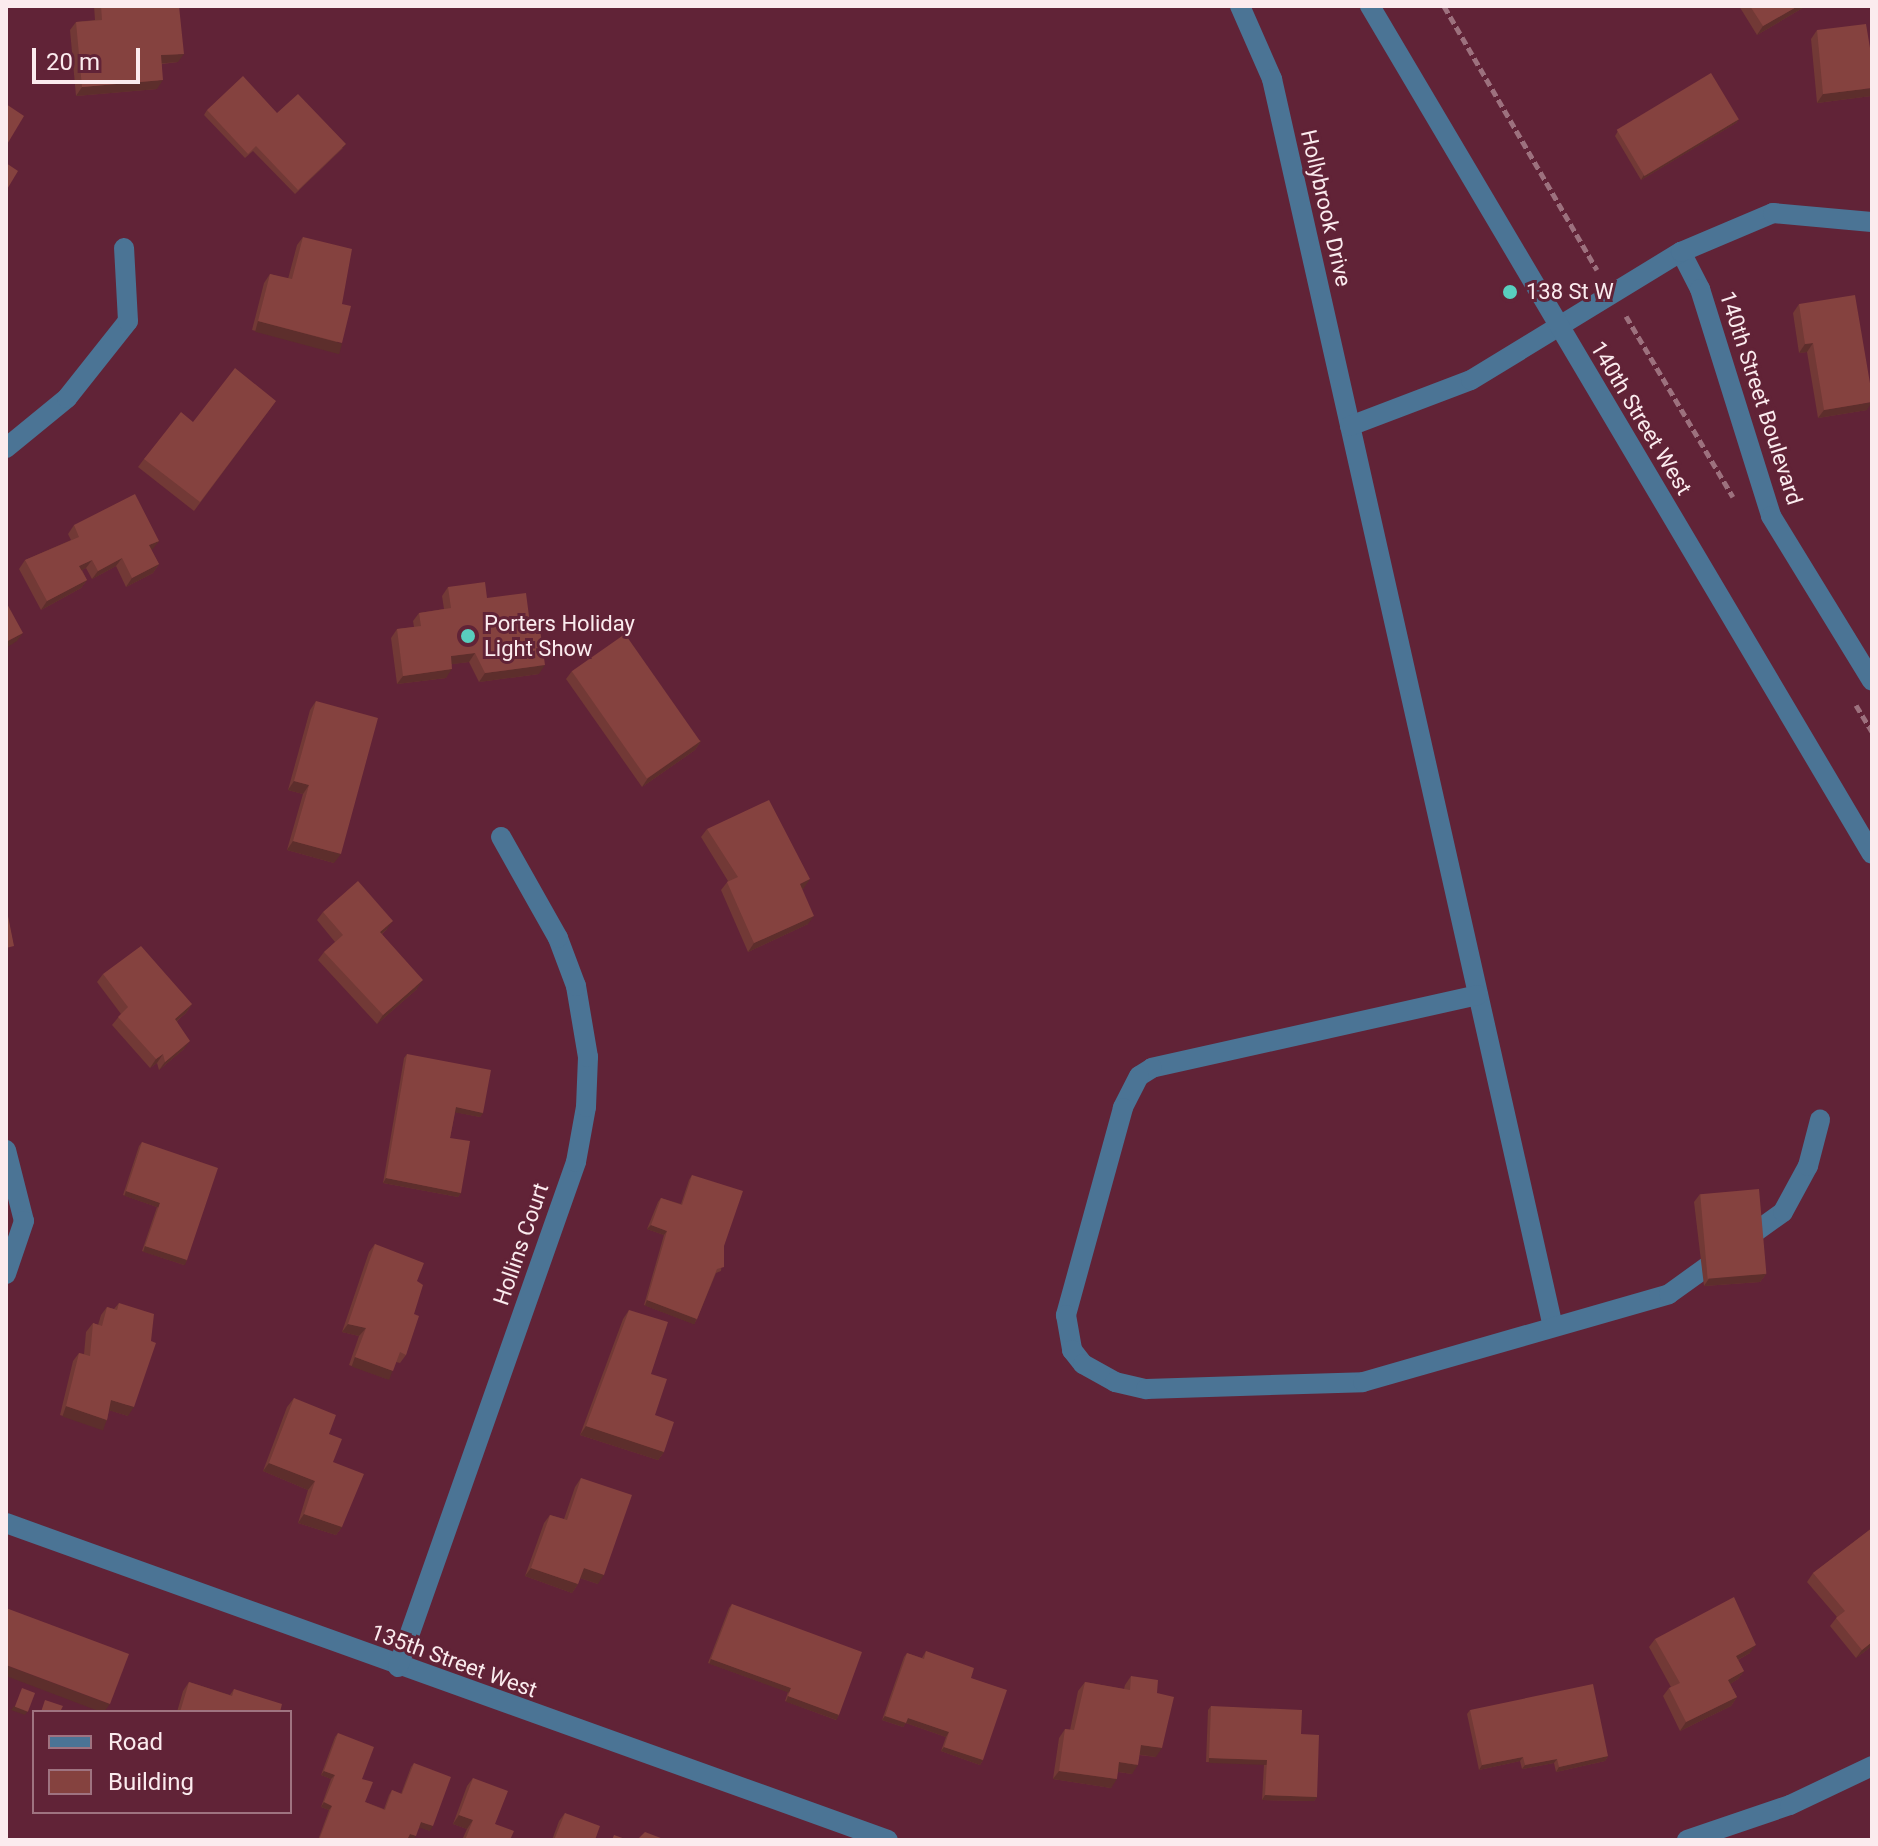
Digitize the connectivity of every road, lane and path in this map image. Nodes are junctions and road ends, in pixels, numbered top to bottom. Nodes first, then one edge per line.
1 (1240, 6) edge
2 (1370, 6) edge
3 (1444, 6) edge
4 (1872, 222) edge
5 (124, 248) dead end
6 (1681, 252) junction
7 (1590, 259) dead end
8 (1558, 325) junction
9 (1350, 426) junction
10 (6, 448) edge
11 (1872, 681) edge
12 (501, 837) dead end
13 (1872, 854) edge
14 (1478, 995) junction
15 (1820, 1120) dead end
16 (6, 1150) edge
17 (6, 1274) edge
18 (1553, 1327) junction
19 (6, 1523) edge
20 (398, 1667) junction
21 (1872, 1766) edge
22 (888, 1840) edge
23 (1687, 1840) edge

1 - 9 street, Hollybrook Drive
2 - 8 street, 140th Street West
3 - 7 path
4 - 6 street
5 - 10 street
6 - 8 street
6 - 11 street, 140th Street Boulevard
8 - 9 street
8 - 13 street, 140th Street West
9 - 14 street, Hollybrook Drive
12 - 20 street, Hollins Court
14 - 18 street, Hollybrook Drive
14 - 18 street
15 - 18 street
16 - 17 street
19 - 20 street, 135th Street West
20 - 22 street, 135th Street West
21 - 23 street

